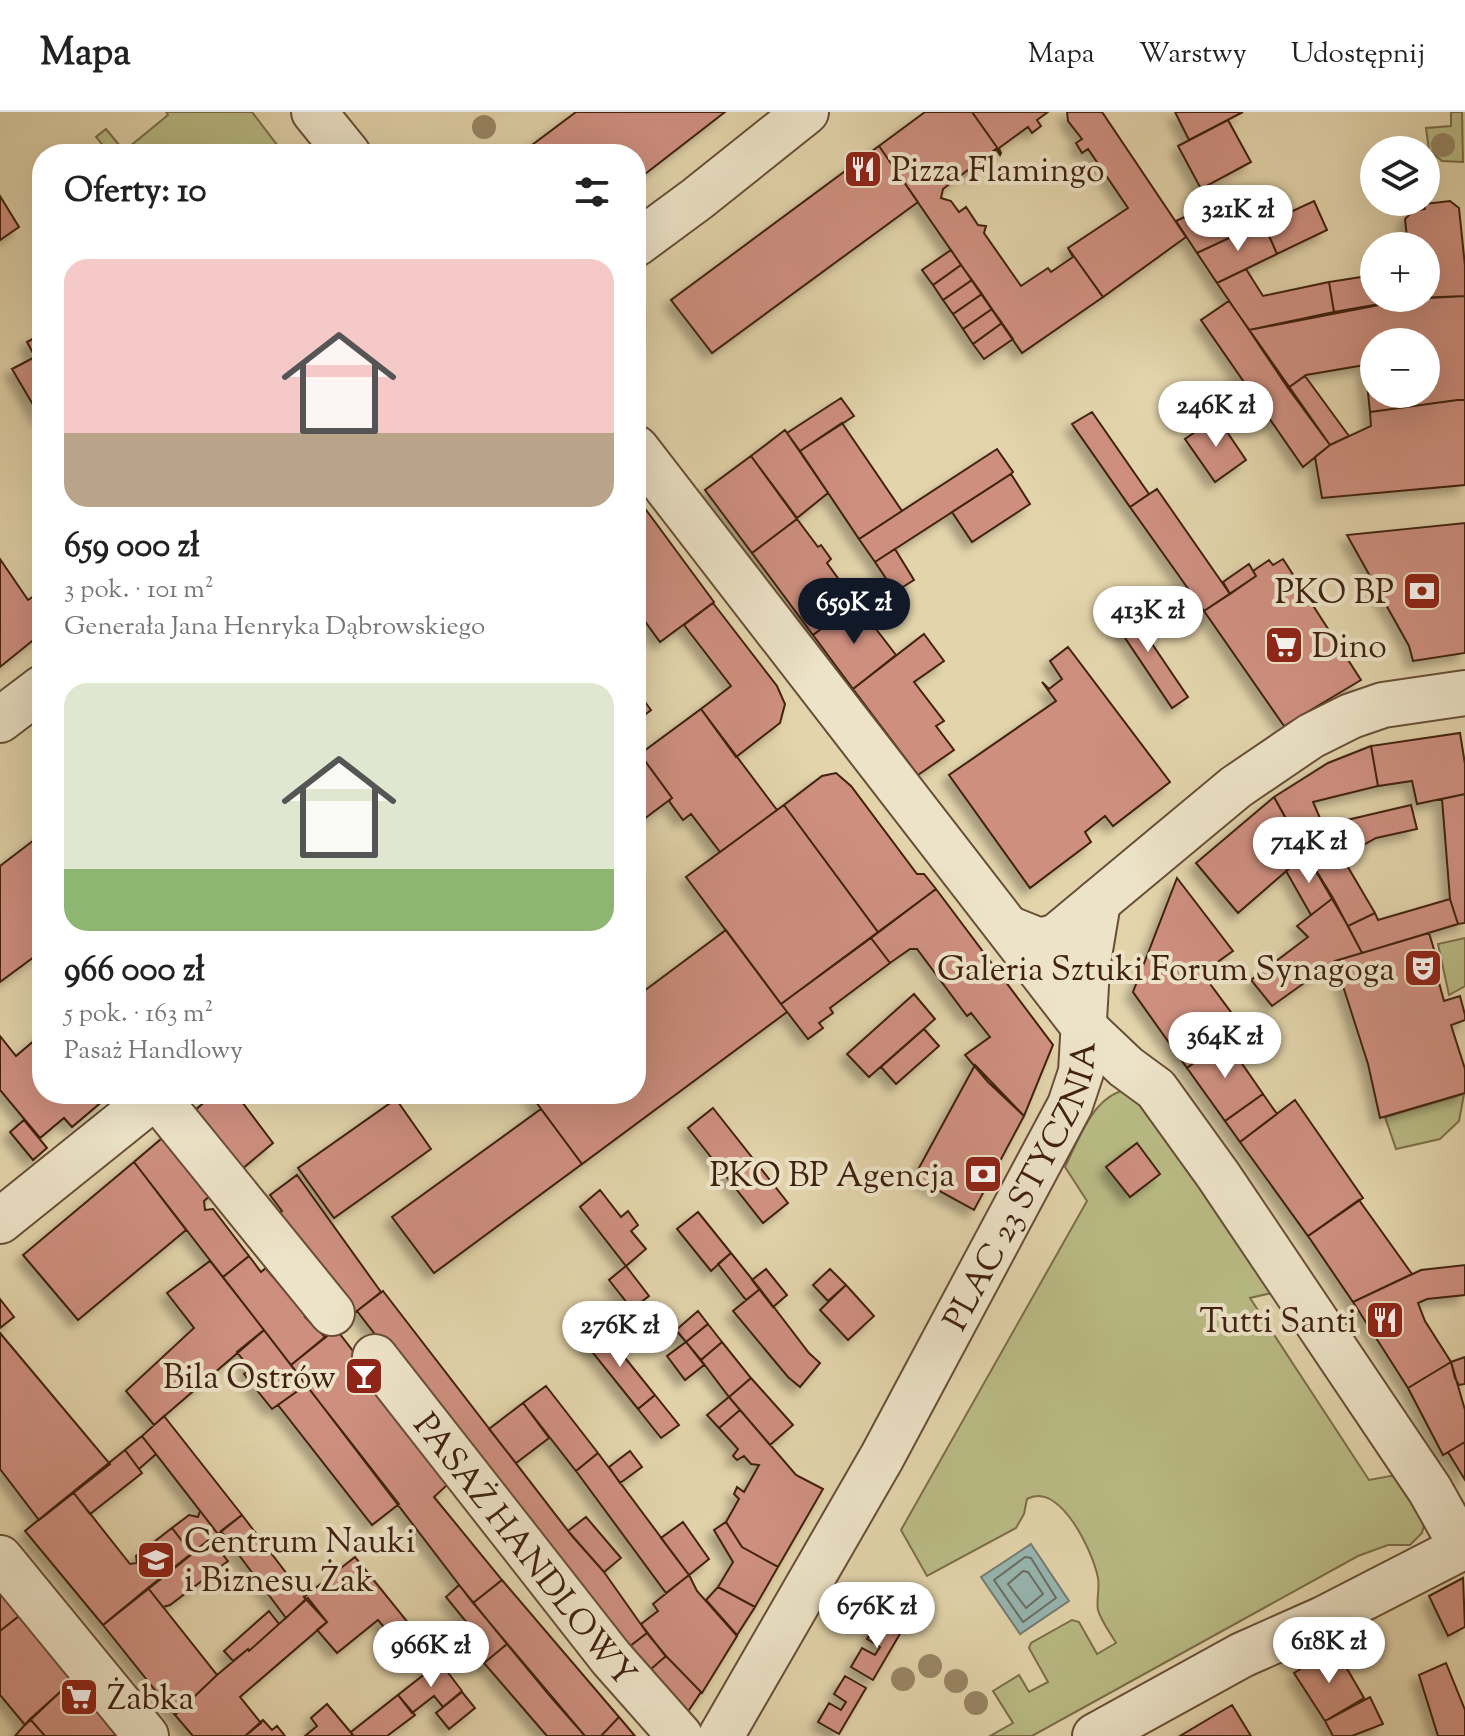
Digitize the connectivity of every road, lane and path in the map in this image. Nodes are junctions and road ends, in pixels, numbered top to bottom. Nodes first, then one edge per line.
1 (314, 112) edge
2 (806, 112) edge
3 (340, 144) edge
4 (646, 237) edge
5 (646, 461) edge
6 (1465, 693) edge
7 (32, 696) edge
8 (0, 720) edge
9 (1098, 902) junction
10 (1010, 929) junction
11 (1084, 1027) junction
12 (146, 1104) edge
13 (164, 1104) edge
14 (0, 1221) edge
15 (332, 1313) dead end
16 (375, 1357) dead end
17 (1464, 1547) edge
18 (0, 1558) edge
19 (146, 1736) edge
20 (680, 1736) edge
21 (721, 1736) edge
22 (1095, 1736) edge

1 - 3 street
2 - 4 street
5 - 10 street
6 - 9 street
7 - 8 street
9 - 10 street
9 - 11 street
10 - 11 street
11 - 17 street, PLAC 23 STYCZNIA
11 - 21 street, PLAC 23 STYCZNIA
12 - 14 street
13 - 15 street
16 - 20 street, PASAŻ HANDLOWY
17 - 22 street, PLAC 23 STYCZNIA
18 - 19 street

